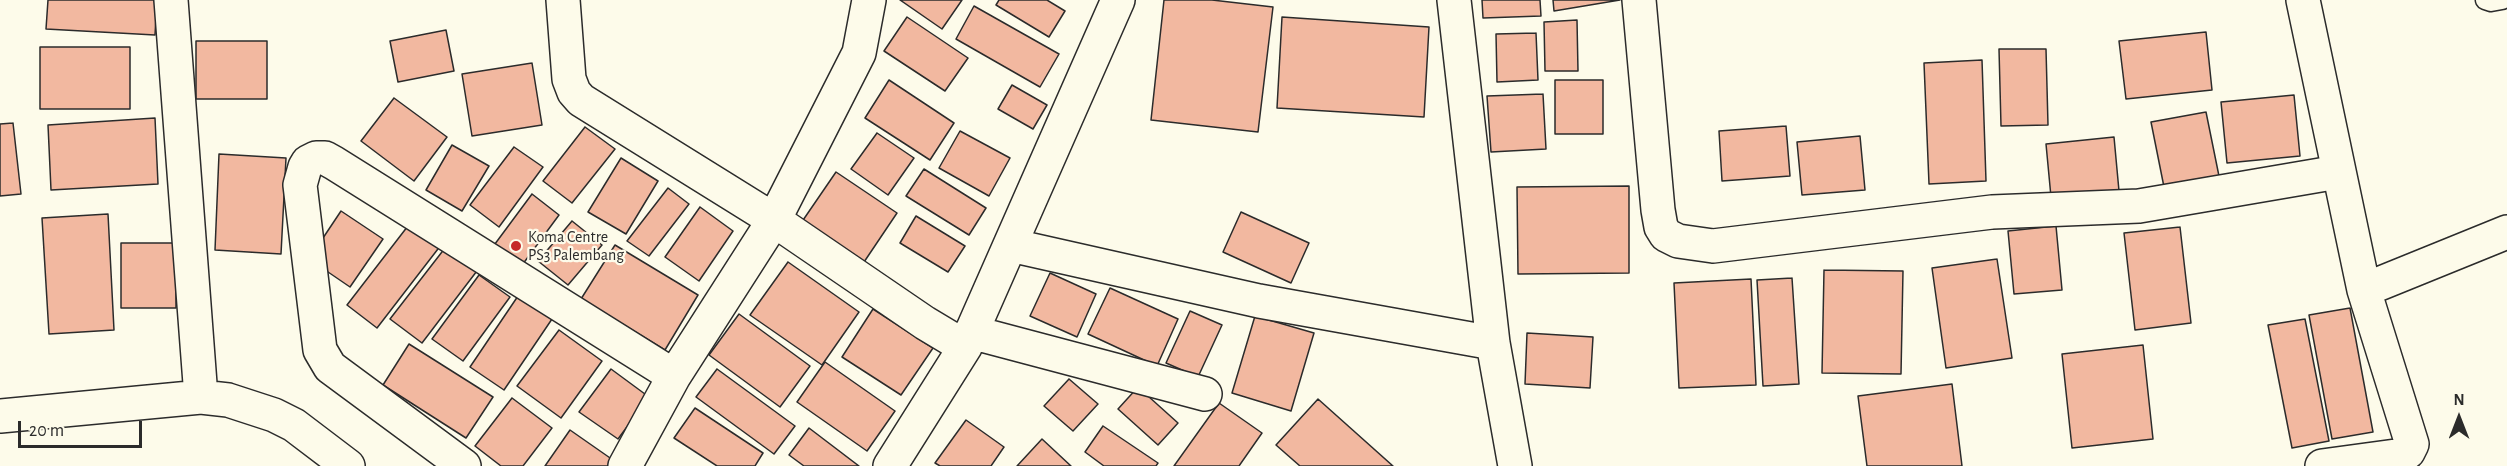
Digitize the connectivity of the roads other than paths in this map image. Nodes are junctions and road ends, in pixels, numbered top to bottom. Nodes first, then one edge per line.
1 (171, 0) edge
2 (563, 0) edge
3 (870, 0) edge
4 (1118, 0) edge
5 (1454, 0) edge
6 (1639, 0) edge
7 (2303, 0) edge
8 (2485, 0) edge
9 (2502, 0) edge
10 (2338, 172) junction
11 (774, 220) junction
12 (2507, 232) edge
13 (1010, 245) junction
14 (2364, 290) junction
15 (968, 339) junction
16 (1493, 343) junction
17 (674, 376) junction
18 (1205, 394) dead end
19 (201, 397) junction
20 (0, 416) edge
21 (2410, 459) edge
22 (898, 463) edge
23 (348, 466) edge
24 (464, 466) edge
25 (625, 466) edge
26 (1515, 466) edge
27 (2322, 466) edge

1 - 19 street
2 - 11 street
3 - 11 street
4 - 13 street
5 - 16 street
6 - 10 street
7 - 10 street
8 - 9 lane
10 - 14 street
11 - 15 street
11 - 17 street
12 - 14 street
13 - 15 street
13 - 16 street
14 - 21 street
15 - 18 street
15 - 22 street
16 - 26 street
17 - 24 street
17 - 25 street
19 - 20 street
19 - 23 street
21 - 27 street

